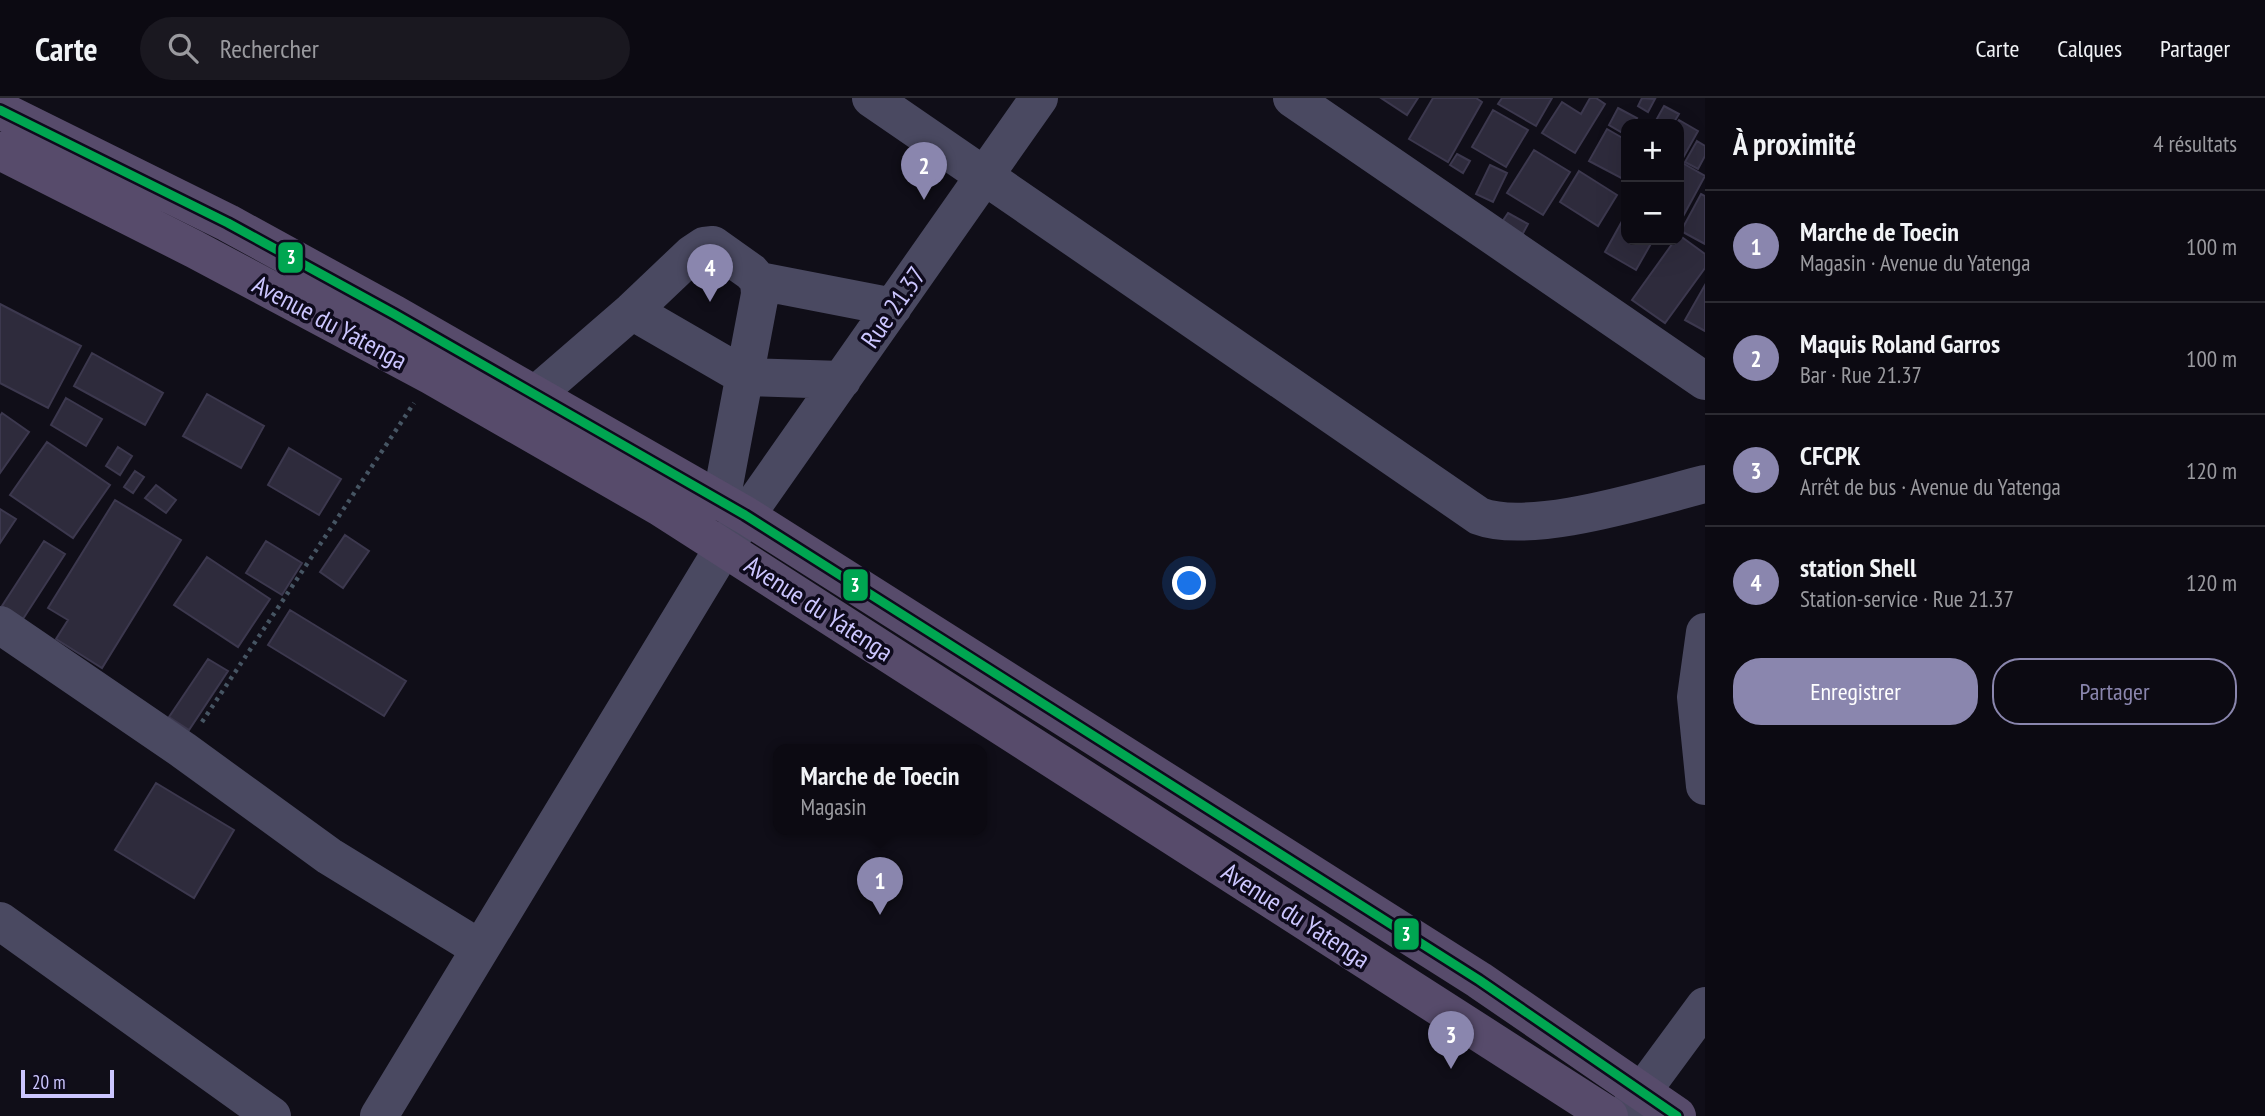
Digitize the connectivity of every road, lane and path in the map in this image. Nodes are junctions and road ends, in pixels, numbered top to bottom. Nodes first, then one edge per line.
1 (871, 98) edge
2 (1039, 98) edge
3 (1292, 98) edge
4 (0, 110) edge
5 (0, 151) edge
6 (985, 178) junction
7 (759, 281) junction
8 (893, 307) junction
9 (632, 311) junction
10 (432, 376) junction
11 (746, 377) junction
12 (842, 380) junction
13 (1705, 381) edge
14 (535, 395) junction
15 (1705, 484) edge
16 (734, 508) junction
17 (724, 547) junction
18 (0, 625) edge
19 (1705, 632) edge
20 (183, 750) junction
21 (1705, 786) edge
22 (0, 921) edge
23 (479, 948) junction
24 (1705, 1006) edge
25 (1632, 1104) edge
26 (272, 1116) edge
27 (379, 1116) edge
28 (1609, 1116) edge
29 (1677, 1116) edge

1 - 6 street
2 - 6 street, Rue 21.37
3 - 13 street
4 - 14 main road, Avenue du Yatenga
5 - 10 main road, Avenue du Yatenga
6 - 8 street, Rue 21.37
6 - 15 street
7 - 8 street
7 - 9 street
7 - 11 street
8 - 12 street, Rue 21.37
9 - 11 street
9 - 14 street
10 - 17 main road, Avenue du Yatenga
10 - 20 path
11 - 12 street
11 - 16 street
12 - 16 street, Rue 21.37
14 - 16 main road, Avenue du Yatenga
16 - 17 street, Rue 21.37
16 - 25 main road, Avenue du Yatenga
17 - 23 street, Rue 21.37
17 - 28 main road, Avenue du Yatenga
18 - 20 street
19 - 21 street
20 - 23 street
22 - 26 street
23 - 27 street, Rue 21.37
24 - 25 street
25 - 29 main road, Avenue du Yatenga

